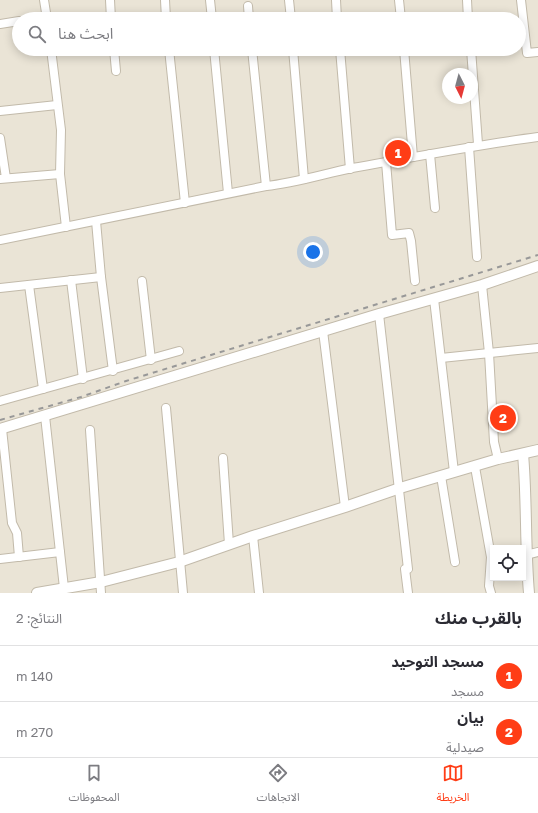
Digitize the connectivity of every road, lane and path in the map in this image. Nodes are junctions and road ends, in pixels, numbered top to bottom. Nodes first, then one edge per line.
1 (44, 0) edge
2 (110, 0) edge
3 (165, 0) edge
4 (210, 0) edge
5 (289, 0) edge
6 (336, 0) edge
7 (400, 0) edge
8 (467, 0) edge
9 (521, 0) edge
10 (248, 6) dead end
11 (46, 12) edge
12 (111, 12) edge
13 (166, 12) edge
14 (211, 12) edge
15 (248, 12) edge
16 (290, 12) edge
17 (337, 12) edge
18 (401, 12) edge
19 (468, 12) edge
20 (522, 12) edge
21 (12, 22) edge
22 (0, 24) edge
23 (526, 46) edge
24 (538, 52) edge
25 (52, 56) edge
26 (115, 56) edge
27 (170, 56) edge
28 (215, 56) edge
29 (253, 56) edge
30 (294, 56) edge
31 (341, 56) edge
32 (405, 56) edge
33 (472, 56) edge
34 (116, 70) dead end
35 (57, 105) junction
36 (0, 111) edge
37 (538, 137) edge
38 (0, 138) edge
39 (478, 144) junction
40 (469, 147) junction
41 (430, 154) junction
42 (413, 157) junction
43 (386, 162) junction
44 (350, 169) junction
45 (60, 174) junction
46 (3, 178) edge
47 (304, 179) junction
48 (266, 186) junction
49 (228, 193) junction
50 (185, 203) junction
51 (435, 208) dead end
52 (96, 221) junction
53 (66, 227) junction
54 (0, 240) edge
55 (477, 257) dead end
56 (538, 266) edge
57 (101, 277) junction
58 (71, 280) junction
59 (142, 281) dead end
60 (415, 281) dead end
61 (29, 285) junction
62 (482, 285) junction
63 (0, 288) edge
64 (434, 299) junction
65 (379, 314) junction
66 (323, 331) junction
67 (538, 348) edge
68 (179, 351) dead end
69 (489, 353) junction
70 (441, 358) junction
71 (151, 360) junction
72 (113, 371) junction
73 (82, 379) junction
74 (43, 389) junction
75 (0, 401) edge
76 (166, 408) dead end
77 (45, 416) junction
78 (1, 429) edge
79 (90, 430) dead end
80 (538, 450) edge
81 (524, 454) junction
82 (223, 458) dead end
83 (498, 459) junction
84 (475, 467) junction
85 (454, 472) junction
86 (441, 476) junction
87 (400, 488) junction
88 (345, 507) junction
89 (253, 536) junction
90 (229, 544) junction
91 (526, 545) edge
92 (60, 552) junction
93 (538, 552) edge
94 (526, 555) joint
95 (19, 557) junction
96 (0, 559) edge
97 (179, 562) junction
98 (455, 562) dead end
99 (101, 582) junction
100 (64, 588) junction
101 (37, 593) edge
102 (101, 593) edge
103 (183, 593) edge
104 (259, 593) edge
105 (408, 593) edge
106 (490, 593) edge
107 (529, 593) edge

1 - 11 street
2 - 12 street
3 - 13 street
4 - 14 street
5 - 16 street
6 - 17 street
7 - 18 street
8 - 19 street
9 - 20 street
10 - 15 street
21 - 22 street
23 - 24 street
25 - 35 street
26 - 34 street
27 - 50 street
28 - 49 street
29 - 48 street
30 - 47 street
31 - 44 street
32 - 42 street
33 - 39 street
35 - 36 street
35 - 45 street
37 - 39 street
38 - 46 street
39 - 40 street
40 - 41 street
40 - 55 street
41 - 42 street
41 - 51 street
42 - 43 street
43 - 44 street
43 - 60 street
44 - 47 street
45 - 46 street
45 - 53 street
47 - 48 street
48 - 49 street
49 - 50 street
50 - 52 street
52 - 53 street
52 - 57 street
53 - 54 street
56 - 62 street
57 - 58 street
57 - 72 street
58 - 61 street
58 - 73 street
59 - 71 street
61 - 63 street
61 - 74 street
62 - 64 street
62 - 69 street
64 - 65 street
64 - 70 street
65 - 66 street
65 - 87 street
66 - 77 street
66 - 88 street
67 - 69 street
68 - 71 street
69 - 70 street
69 - 83 street
70 - 85 street
71 - 72 street
72 - 73 street
73 - 74 street
74 - 75 street
76 - 97 street
77 - 78 street
77 - 92 street
78 - 95 street
79 - 99 street
80 - 81 street
81 - 83 street
81 - 91 street
82 - 90 street
83 - 84 street
84 - 85 street
84 - 106 street
85 - 86 street
86 - 87 street
86 - 98 street
87 - 88 street
87 - 105 street
88 - 89 street
89 - 90 street
89 - 104 street
90 - 97 street
92 - 95 street
92 - 100 street
93 - 94 street
94 - 107 street
95 - 96 street
97 - 99 street
97 - 103 street
99 - 100 street
99 - 102 street
100 - 101 street

